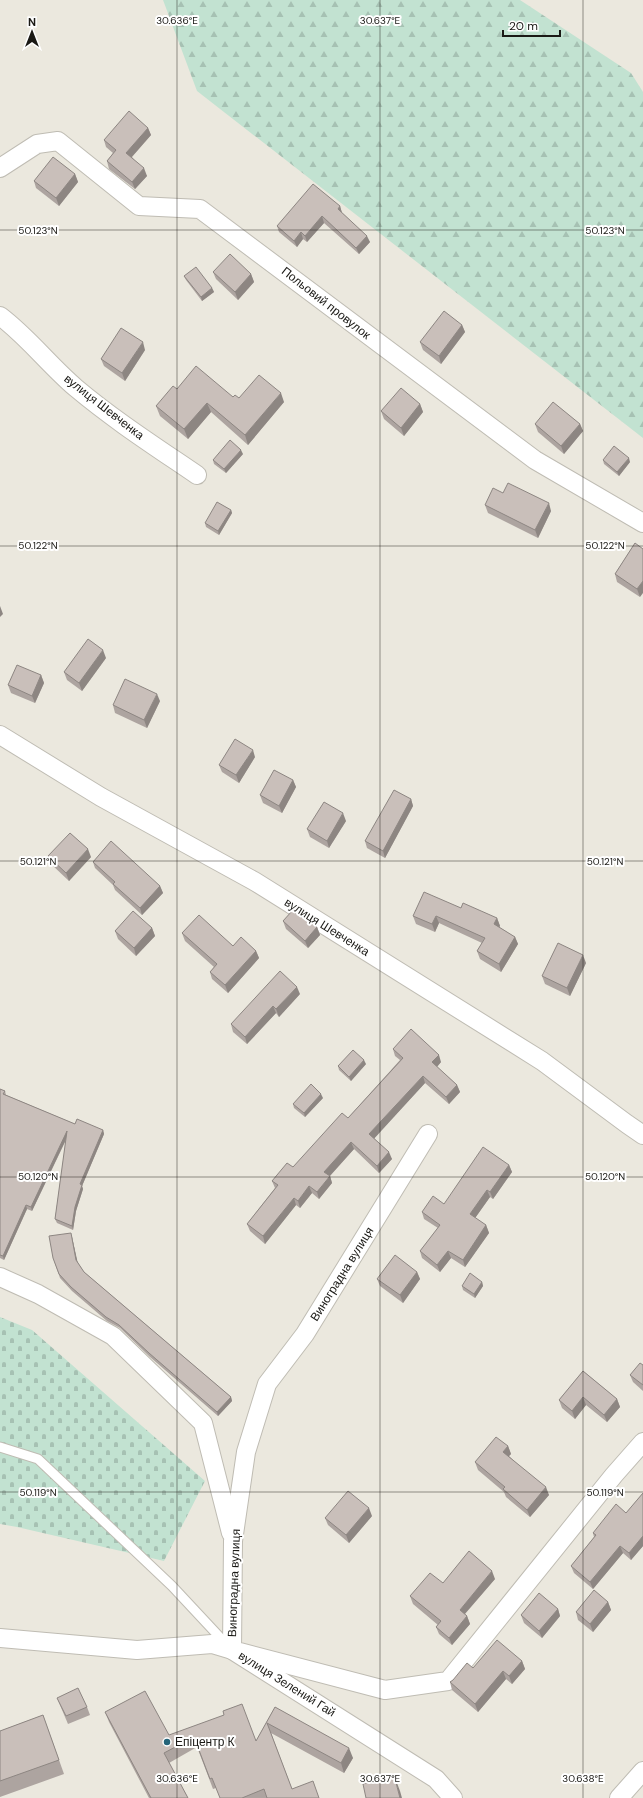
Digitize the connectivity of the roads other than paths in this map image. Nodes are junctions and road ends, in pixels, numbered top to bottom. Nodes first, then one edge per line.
1 (0, 168) edge
2 (0, 316) edge
3 (197, 475) dead end
4 (643, 523) edge
5 (0, 735) edge
6 (428, 1134) dead end
7 (643, 1135) edge
8 (0, 1276) edge
9 (643, 1442) edge
10 (0, 1447) edge
11 (233, 1541) junction
12 (0, 1638) edge
13 (232, 1650) junction
14 (643, 1771) edge
15 (454, 1798) edge
16 (619, 1798) edge

1 - 4 street, Польовий провулок
2 - 3 street, вулиця Шевченка
5 - 7 street, вулиця Шевченка
6 - 11 street, Виноградна вулиця
8 - 11 street
9 - 13 street, Виноградна вулиця
10 - 13 lane
11 - 13 street, Виноградна вулиця
12 - 13 street, вулиця Зелений Гай
13 - 15 street, вулиця Зелений Гай
14 - 16 street

